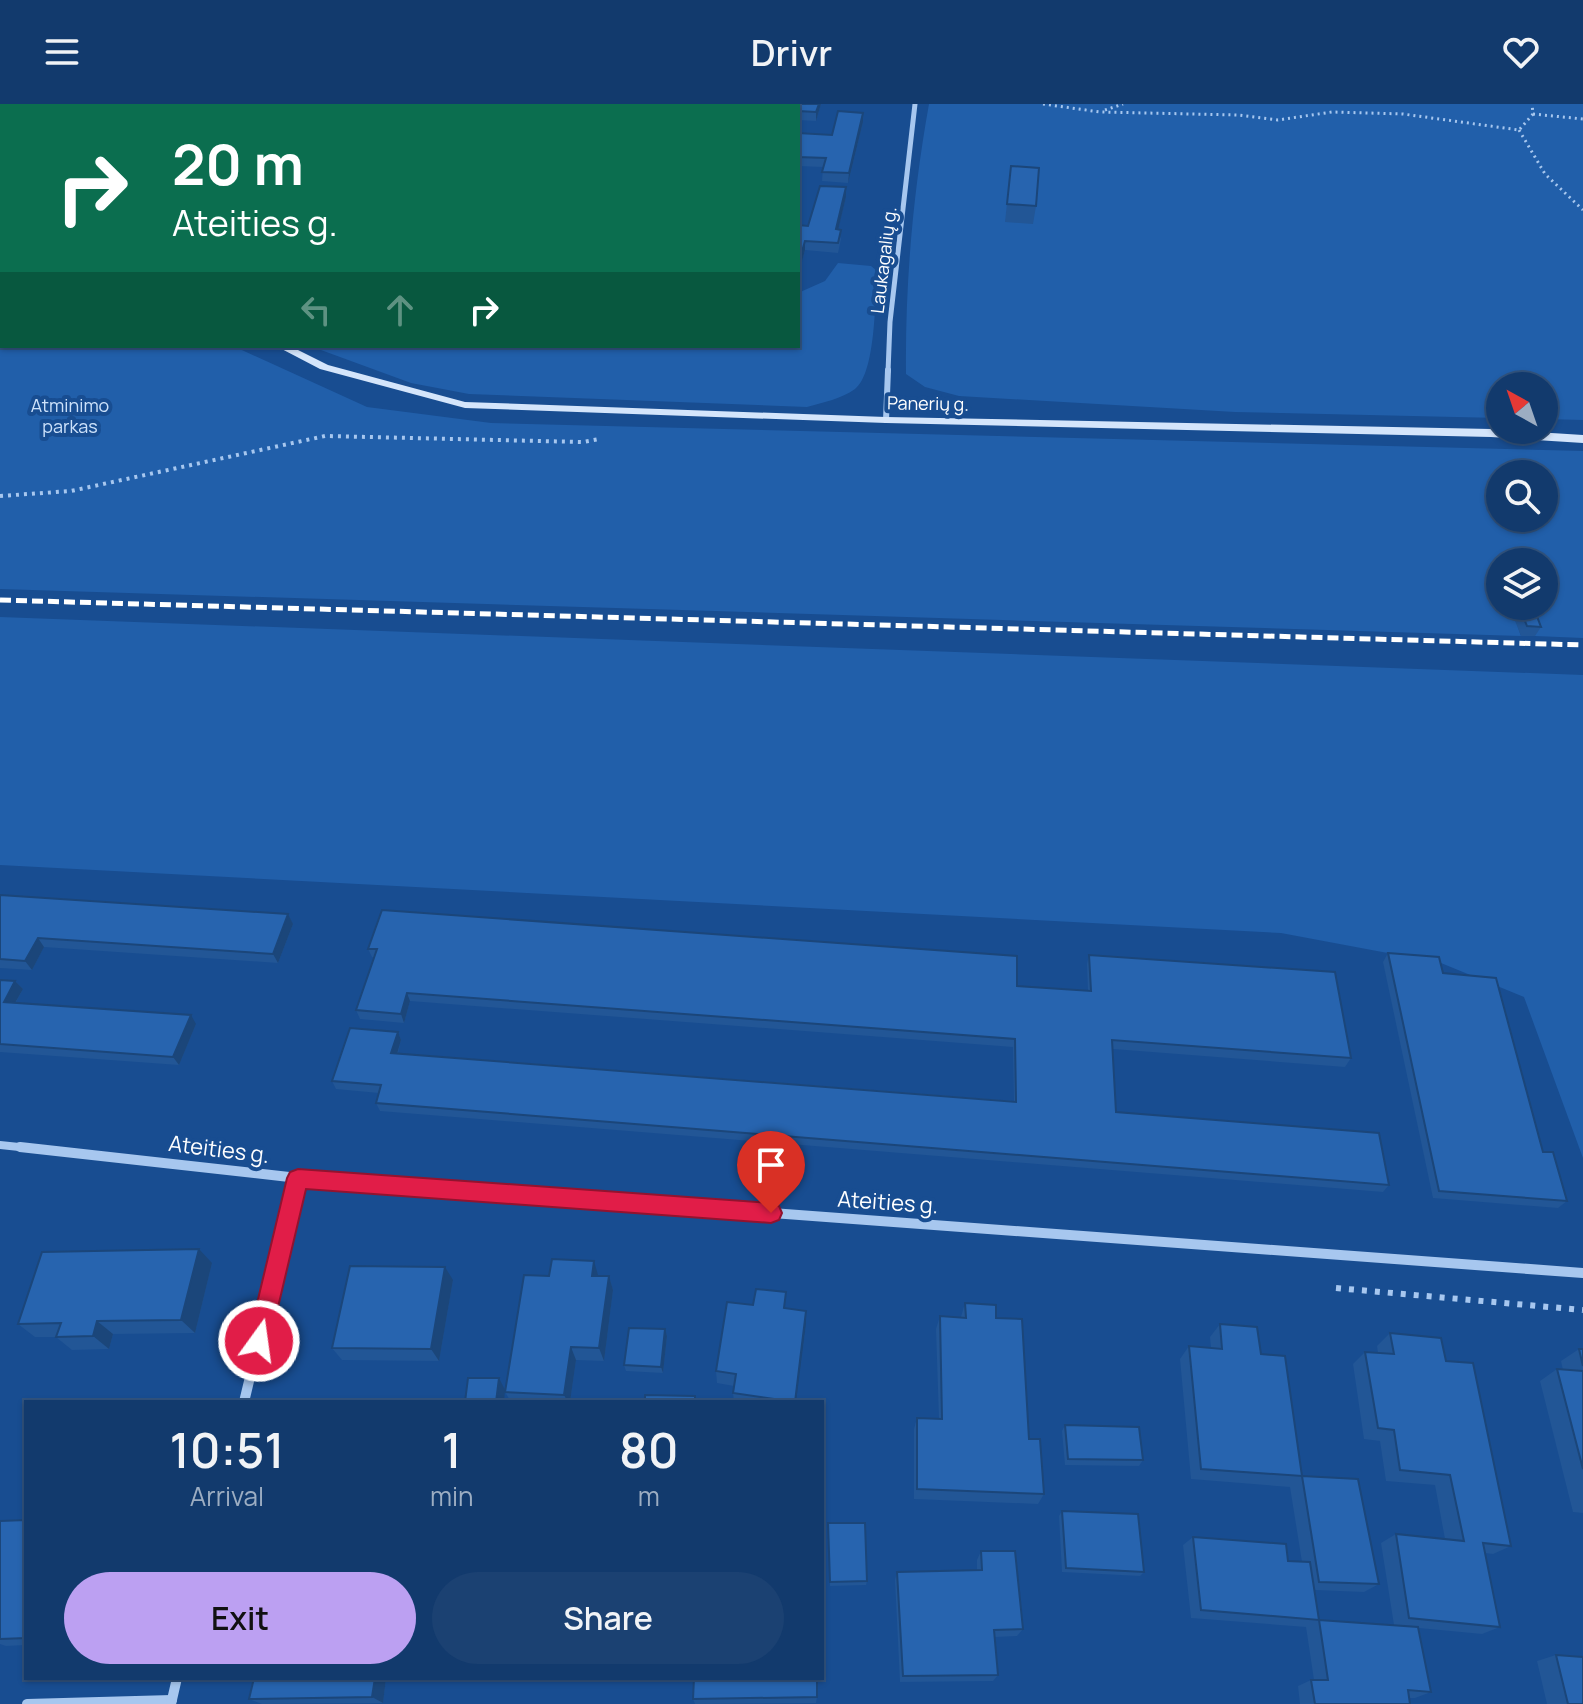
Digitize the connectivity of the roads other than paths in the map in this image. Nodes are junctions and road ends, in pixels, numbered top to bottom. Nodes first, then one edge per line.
1 (915, 104) edge
2 (285, 348) edge
3 (886, 420) junction
4 (1583, 439) edge
5 (0, 1145) edge
6 (298, 1178) junction
7 (1583, 1273) edge
8 (244, 1400) edge
9 (176, 1680) edge
10 (171, 1702) edge
11 (27, 1704) edge

1 - 3 street, Laukagalių g.
2 - 3 street, Panerių g.
3 - 4 street, Panerių g.
5 - 6 street, Ateities g.
6 - 7 street, Ateities g.
6 - 8 street
9 - 10 street
10 - 11 street

